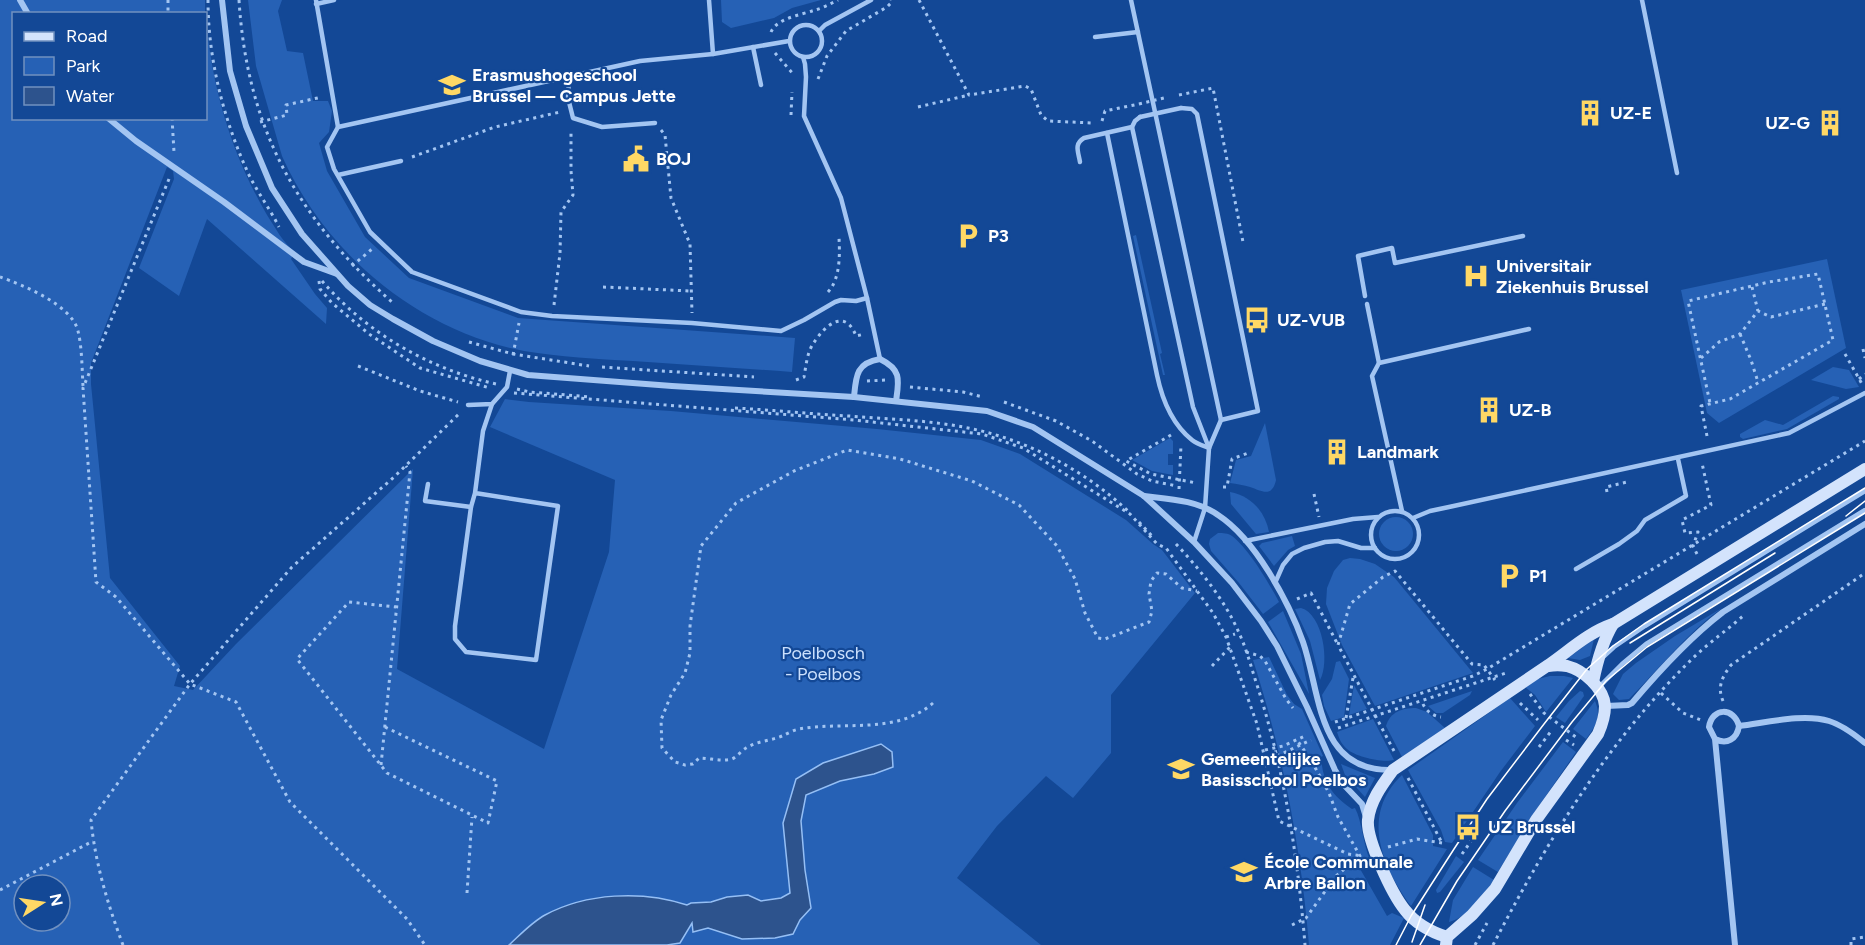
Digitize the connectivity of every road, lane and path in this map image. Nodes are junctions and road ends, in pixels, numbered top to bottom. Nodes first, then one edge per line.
1 (208, 0) edge
2 (222, 0) edge
3 (239, 0) edge
4 (334, 0) edge
5 (710, 0) edge
6 (871, 0) edge
7 (919, 0) edge
8 (1131, 0) edge
9 (1641, 0) edge
10 (893, 1) edge
11 (316, 2) edge
12 (819, 31) junction
13 (1138, 32) junction
14 (1095, 37) dead end
15 (789, 41) junction
16 (753, 47) junction
17 (713, 54) junction
18 (803, 57) junction
19 (568, 75) junction
20 (806, 77) junction
21 (761, 85) dead end
22 (793, 87) dead end
23 (333, 95) junction
24 (969, 95) junction
25 (1179, 95) dead end
26 (1169, 97) dead end
27 (918, 107) dead end
28 (571, 109) junction
29 (791, 116) dead end
30 (573, 118) junction
31 (110, 120) edge
32 (172, 120) edge
33 (262, 121) junction
34 (655, 123) joint
35 (246, 126) junction
36 (338, 127) junction
37 (1132, 128) junction
38 (1107, 133) junction
39 (400, 161) joint
40 (1080, 162) dead end
41 (174, 166) junction
42 (1677, 173) dead end
43 (338, 175) junction
44 (283, 234) dead end
45 (838, 235) dead end
46 (1523, 236) dead end
47 (380, 241) junction
48 (1243, 242) dead end
49 (353, 266) junction
50 (337, 274) junction
51 (0, 277) edge
52 (603, 287) dead end
53 (1752, 287) junction
54 (691, 291) junction
55 (824, 296) dead end
56 (1365, 296) dead end
57 (867, 298) junction
58 (392, 303) dead end
59 (1367, 304) dead end
60 (1825, 304) junction
61 (1758, 311) junction
62 (521, 312) junction
63 (552, 316) junction
64 (692, 323) junction
65 (1529, 328) dead end
66 (875, 332) junction
67 (1740, 334) junction
68 (459, 338) dead end
69 (1863, 349) dead end
70 (513, 354) junction
71 (1845, 354) dead end
72 (1701, 358) junction
73 (1865, 358) edge
74 (880, 359) junction
75 (1380, 363) junction
76 (358, 366) dead end
77 (510, 371) junction
78 (1865, 374) edge
79 (764, 378) dead end
80 (1859, 379) junction
81 (787, 380) dead end
82 (892, 380) dead end
83 (862, 381) dead end
84 (909, 381) dead end
85 (1758, 382) junction
86 (1863, 386) dead end
87 (83, 388) junction
88 (505, 389) junction
89 (1865, 393) edge
90 (854, 397) junction
91 (992, 399) dead end
92 (896, 401) junction
93 (1002, 402) dead end
94 (1710, 403) junction
95 (492, 404) junction
96 (468, 405) junction
97 (1221, 420) junction
98 (1707, 436) dead end
99 (1865, 441) edge
100 (1209, 448) junction
101 (1248, 453) dead end
102 (1700, 454) junction
103 (1678, 459) junction
104 (406, 466) junction
105 (1865, 469) edge
106 (1626, 476) dead end
107 (1180, 482) junction
108 (1197, 483) dead end
109 (428, 484) dead end
110 (1223, 487) dead end
111 (1865, 491) edge
112 (1607, 492) dead end
113 (475, 493) junction
114 (1144, 496) junction
115 (1185, 501) junction
116 (471, 507) junction
117 (1205, 508) junction
118 (1865, 510) edge
119 (1402, 511) junction
120 (1378, 518) junction
121 (1413, 518) junction
122 (1865, 524) edge
123 (1245, 541) junction
124 (1194, 542) junction
125 (1693, 546) junction
126 (1375, 548) junction
127 (1707, 550) dead end
128 (1576, 569) dead end
129 (1865, 573) edge
130 (1275, 583) junction
131 (1198, 591) junction
132 (1291, 602) dead end
133 (396, 607) junction
134 (1751, 609) dead end
135 (1613, 624) junction
136 (1235, 634) dead end
137 (1227, 637) junction
138 (1338, 645) junction
139 (1230, 647) junction
140 (1246, 652) junction
141 (1597, 663) junction
142 (1212, 666) dead end
143 (1518, 666) dead end
144 (1547, 666) junction
145 (1487, 669) junction
146 (1508, 672) junction
147 (1353, 676) junction
148 (1493, 678) junction
149 (1592, 682) junction
150 (190, 684) junction
151 (1520, 684) junction
152 (1661, 693) junction
153 (1515, 696) dead end
154 (933, 703) dead end
155 (1423, 704) dead end
156 (1605, 706) junction
157 (1372, 709) junction
158 (1296, 710) dead end
159 (1730, 713) junction
160 (1376, 715) junction
161 (1441, 717) dead end
162 (1346, 719) junction
163 (1538, 720) dead end
164 (1334, 723) dead end
165 (1709, 723) junction
166 (1739, 726) junction
167 (385, 727) junction
168 (1552, 730) dead end
169 (1329, 732) junction
170 (1309, 734) dead end
171 (1320, 736) junction
172 (1715, 739) junction
173 (1297, 740) junction
174 (1865, 743) edge
175 (1300, 745) junction
176 (1589, 746) junction
177 (1539, 747) dead end
178 (1275, 748) junction
179 (1264, 750) junction
180 (1277, 756) junction
181 (381, 766) junction
182 (1397, 767) junction
183 (472, 817) junction
184 (1367, 823) junction
185 (1291, 827) junction
186 (1476, 834) dead end
187 (93, 841) junction
188 (1383, 848) dead end
189 (1462, 854) dead end
190 (1360, 856) junction
191 (1367, 856) dead end
192 (0, 890) edge
193 (466, 893) dead end
194 (1303, 920) junction
195 (1292, 925) dead end
196 (1865, 937) edge
197 (1447, 941) edge
198 (123, 945) edge
199 (425, 945) edge
200 (1305, 945) edge
201 (1493, 945) edge
202 (1736, 945) edge
203 (1851, 945) edge

1 - 44 path
2 - 35 street
3 - 33 path
4 - 11 lane
5 - 17 lane
6 - 12 lane
7 - 24 path
8 - 13 lane
9 - 42 lane
10 - 20 path
11 - 23 lane
12 - 15 lane
12 - 18 lane
13 - 14 lane
13 - 97 lane
15 - 16 lane
15 - 18 lane
16 - 17 lane
16 - 21 lane
17 - 19 lane
18 - 20 lane
19 - 28 lane
19 - 36 lane
20 - 57 lane
22 - 29 path
23 - 33 path
23 - 36 lane
24 - 26 path, bridge
24 - 27 path
25 - 48 path
28 - 30 lane
28 - 39 path
30 - 34 lane
30 - 63 path
31 - 41 street
32 - 41 path
33 - 35 path
33 - 49 path
34 - 54 path
35 - 50 street
36 - 43 lane
37 - 38 lane
37 - 97 lane, bridge
37 - 100 lane
38 - 40 lane
38 - 100 lane
39 - 43 lane
41 - 50 street
41 - 87 path
43 - 47 lane
45 - 55 path
46 - 56 lane
47 - 49 path
47 - 62 lane
49 - 50 path
49 - 58 path
50 - 77 street
51 - 87 path
52 - 54 path
53 - 60 path
53 - 61 path
53 - 72 path
54 - 64 path
57 - 64 lane
57 - 66 lane
59 - 75 lane
60 - 61 path
60 - 85 path
61 - 67 path
62 - 63 lane
62 - 70 path
63 - 64 lane
65 - 75 lane
66 - 74 lane
66 - 81 path
67 - 72 path
67 - 85 path
68 - 70 path
69 - 73 path
70 - 77 path
70 - 79 path
71 - 80 path
72 - 94 path
74 - 90 street
74 - 92 street
75 - 119 lane
76 - 96 path
77 - 88 lane
77 - 90 street
78 - 80 path
80 - 86 path
82 - 83 path
84 - 91 path
85 - 94 path
87 - 150 path
88 - 88 path
88 - 95 lane
88 - 131 path
88 - 140 path
89 - 102 lane
90 - 92 street
92 - 114 street
93 - 115 path
94 - 98 path
95 - 96 lane
95 - 113 lane
96 - 104 path
97 - 100 lane
99 - 125 path
100 - 117 lane
101 - 110 path
102 - 103 lane
102 - 125 path
103 - 121 lane
103 - 128 lane
104 - 133 path
104 - 150 path
105 - 135 street
106 - 112 path
107 - 107 path
107 - 108 path
109 - 116 lane
111 - 141 lane
113 - 116 lane
113 - 116 lane
114 - 115 street
114 - 124 street
115 - 117 street
117 - 123 street
117 - 124 lane
118 - 149 lane
119 - 120 lane
119 - 121 lane
120 - 123 lane
120 - 126 lane
121 - 126 lane
122 - 156 street
123 - 130 street
124 - 171 street
125 - 127 path
125 - 145 path
126 - 130 lane
129 - 159 path
130 - 169 street
131 - 137 path
131 - 154 path
132 - 138 path
133 - 167 path
133 - 181 path
134 - 152 path
135 - 141 street
135 - 144 street
136 - 137 path
137 - 139 path
138 - 145 path
138 - 147 path
139 - 142 path
139 - 179 path
140 - 158 path
140 - 178 path
141 - 149 street
143 - 146 path
144 - 149 street
144 - 151 street
145 - 148 path
145 - 157 path
146 - 148 path
146 - 151 path
147 - 157 path
147 - 162 path
148 - 160 path
149 - 156 street
150 - 187 path
150 - 199 path
151 - 176 path
151 - 182 street
152 - 165 path
152 - 201 path
153 - 163 path
155 - 161 path
156 - 176 street
157 - 160 path
157 - 162 path
159 - 165 street
159 - 166 street
160 - 169 path
160 - 182 path
162 - 164 path
165 - 172 street
166 - 172 street
166 - 174 street
167 - 181 path
167 - 183 path
168 - 177 path
169 - 182 street
170 - 173 path
171 - 175 path
171 - 184 street
172 - 202 street
173 - 175 path
173 - 178 path
175 - 180 path
175 - 190 path
176 - 197 street
178 - 179 path
178 - 180 path
179 - 185 path
180 - 185 path
181 - 183 path
182 - 184 street
182 - 188 path
183 - 193 path
184 - 197 street
185 - 190 path
185 - 194 path
186 - 189 path
187 - 192 path
187 - 198 path
190 - 191 path
190 - 194 path
194 - 195 path
194 - 200 path
196 - 203 path

